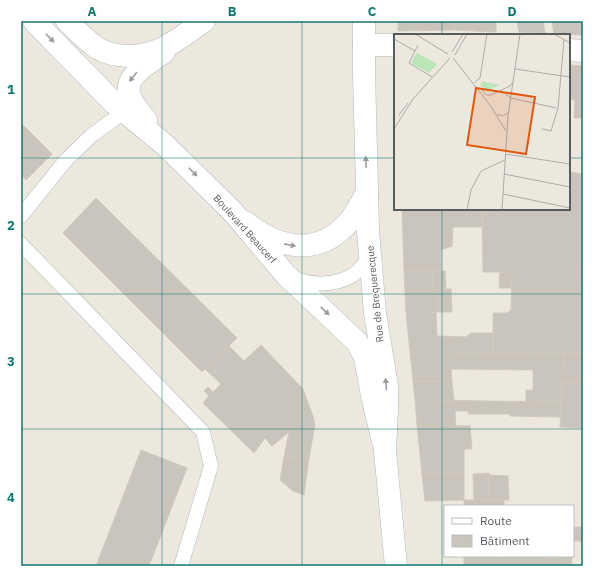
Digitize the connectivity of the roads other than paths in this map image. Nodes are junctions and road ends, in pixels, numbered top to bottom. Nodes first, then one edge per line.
1 (34, 21) edge
2 (67, 21) edge
3 (204, 21) edge
4 (351, 21) edge
5 (364, 21) edge
6 (184, 34) junction
7 (364, 45) junction
8 (394, 45) edge
9 (570, 50) edge
10 (583, 51) edge
11 (129, 108) junction
12 (367, 192) junction
13 (233, 212) junction
14 (21, 216) edge
15 (21, 244) edge
16 (370, 257) junction
17 (286, 275) junction
18 (385, 451) junction
19 (181, 566) edge
20 (396, 566) edge

1 -> 11 street
2 - 6 street
3 - 6 street
4 - 7 street
5 - 7 street, Rue de Brequerecque
6 -> 11 street
7 - 8 street
12 -> 7 street, Rue de Brequerecque
9 - 10 street
11 -> 13 street, Boulevard Beaucerf
11 - 14 lane
13 -> 12 street
12 - 16 street, Rue de Brequerecque
13 - 17 street, Boulevard Beaucerf
15 - 19 lane
16 - 17 lane
18 -> 16 street, Rue de Brequerecque
17 -> 18 street, Boulevard Beaucerf
18 - 20 street, Rue de Brequerecque

